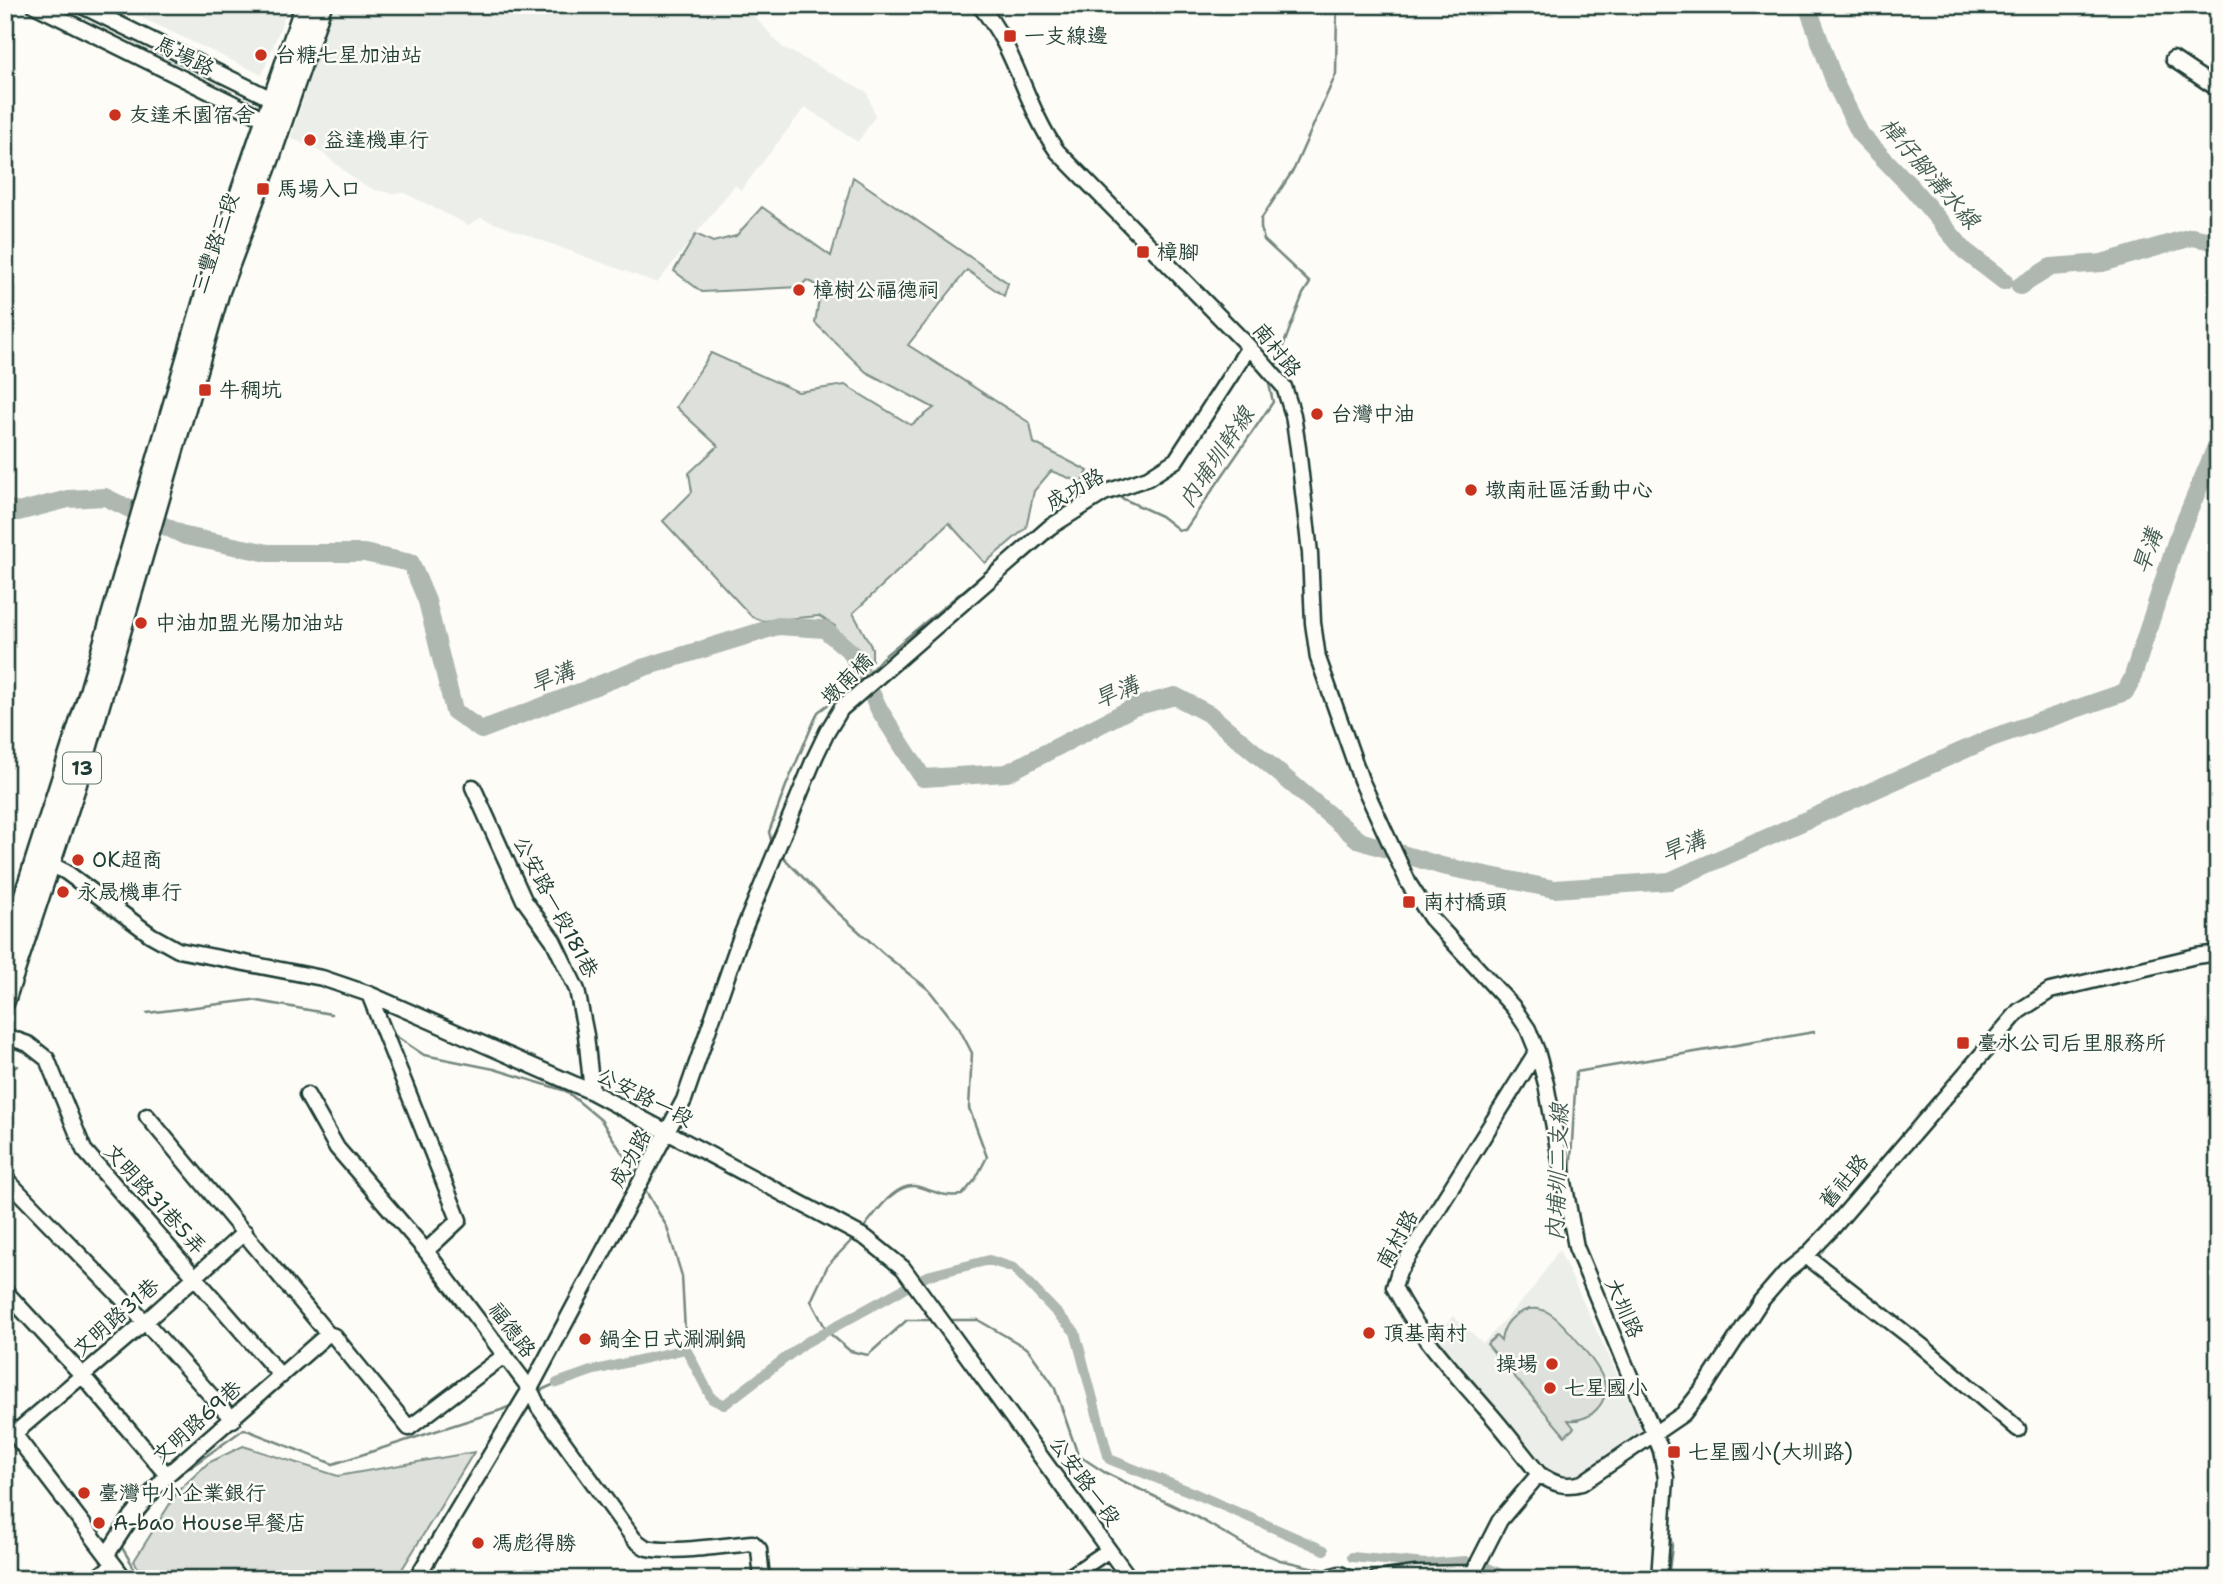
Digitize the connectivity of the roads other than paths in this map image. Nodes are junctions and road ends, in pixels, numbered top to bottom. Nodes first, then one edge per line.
1 (34, 5) edge
2 (80, 5) edge
3 (305, 5) edge
4 (322, 5) edge
5 (979, 5) edge
6 (2173, 59) dead end
7 (2218, 89) edge
8 (280, 103) junction
9 (272, 123) junction
10 (1249, 347) junction
11 (900, 656) joint
12 (827, 732) joint
13 (473, 787) dead end
14 (44, 861) junction
15 (2218, 953) edge
16 (5, 954) edge
17 (369, 994) junction
18 (5, 1001) edge
19 (5, 1036) edge
20 (1537, 1051) junction
21 (592, 1092) junction
22 (307, 1095) dead end
23 (146, 1116) dead end
24 (668, 1132) junction
25 (5, 1178) edge
26 (245, 1232) junction
27 (426, 1251) junction
28 (1806, 1256) junction
29 (195, 1276) junction
30 (5, 1291) edge
31 (145, 1322) junction
32 (328, 1334) junction
33 (505, 1355) junction
34 (82, 1375) junction
35 (281, 1376) junction
36 (530, 1389) junction
37 (233, 1420) junction
38 (10, 1428) edge
39 (2018, 1429) dead end
40 (1655, 1434) junction
41 (167, 1475) junction
42 (1539, 1475) junction
43 (1109, 1550) junction
44 (111, 1559) junction
45 (1331, 1577) edge
46 (95, 1579) edge
47 (125, 1579) edge
48 (416, 1579) edge
49 (762, 1579) edge
50 (1066, 1579) edge
51 (1130, 1579) edge
52 (1352, 1579) edge
53 (1376, 1579) edge
54 (1659, 1579) edge

1 - 9 street, 馬場路
2 - 8 street, 馬場路
3 - 8 main road, 三豐路三段 / 13
4 - 8 main road, 三豐路三段 / 13
5 - 10 street, 南村路
6 - 7 street
8 - 9 main road, 三豐路三段 / 13
9 - 14 main road, 三豐路三段 / 13
10 - 11 street, 成功路
10 - 20 street, 南村路
11 - 12 street, 墩南橋
12 - 24 street, 成功路
13 - 21 street, 公安路一段181巷
14 - 16 main road, 13
14 - 17 street, 公安路一段
14 - 18 main road, 13
15 - 28 street, 舊社路
17 - 21 street, 公安路一段
17 - 27 street
19 - 29 street, 文明路31巷5弄
20 - 40 street, 大圳路
20 - 42 street, 南村路
21 - 24 street, 公安路一段
22 - 27 street, 福德路
23 - 26 street
24 - 36 street, 成功路
24 - 43 street, 公安路一段
25 - 31 street
26 - 29 street, 文明路31巷
26 - 32 street
27 - 33 street, 福德路
28 - 39 street
28 - 40 street, 舊社路
29 - 31 street, 文明路31巷
29 - 35 street, 文明路31巷5弄
30 - 34 street
31 - 34 street, 文明路31巷
31 - 37 street
32 - 33 street
32 - 35 street, 文明路69巷
33 - 36 street, 福德路
34 - 38 street, 文明路31巷
34 - 41 street
35 - 37 street, 文明路69巷
36 - 48 street, 成功路
36 - 49 street, 福德路
37 - 41 street, 文明路69巷
38 - 44 street
40 - 42 street, 舊社路
40 - 54 street, 大圳路
41 - 44 street, 文明路69巷
42 - 53 street
43 - 50 street
43 - 51 street, 公安路一段
44 - 46 street, 文明路69巷
44 - 47 street
45 - 52 street

